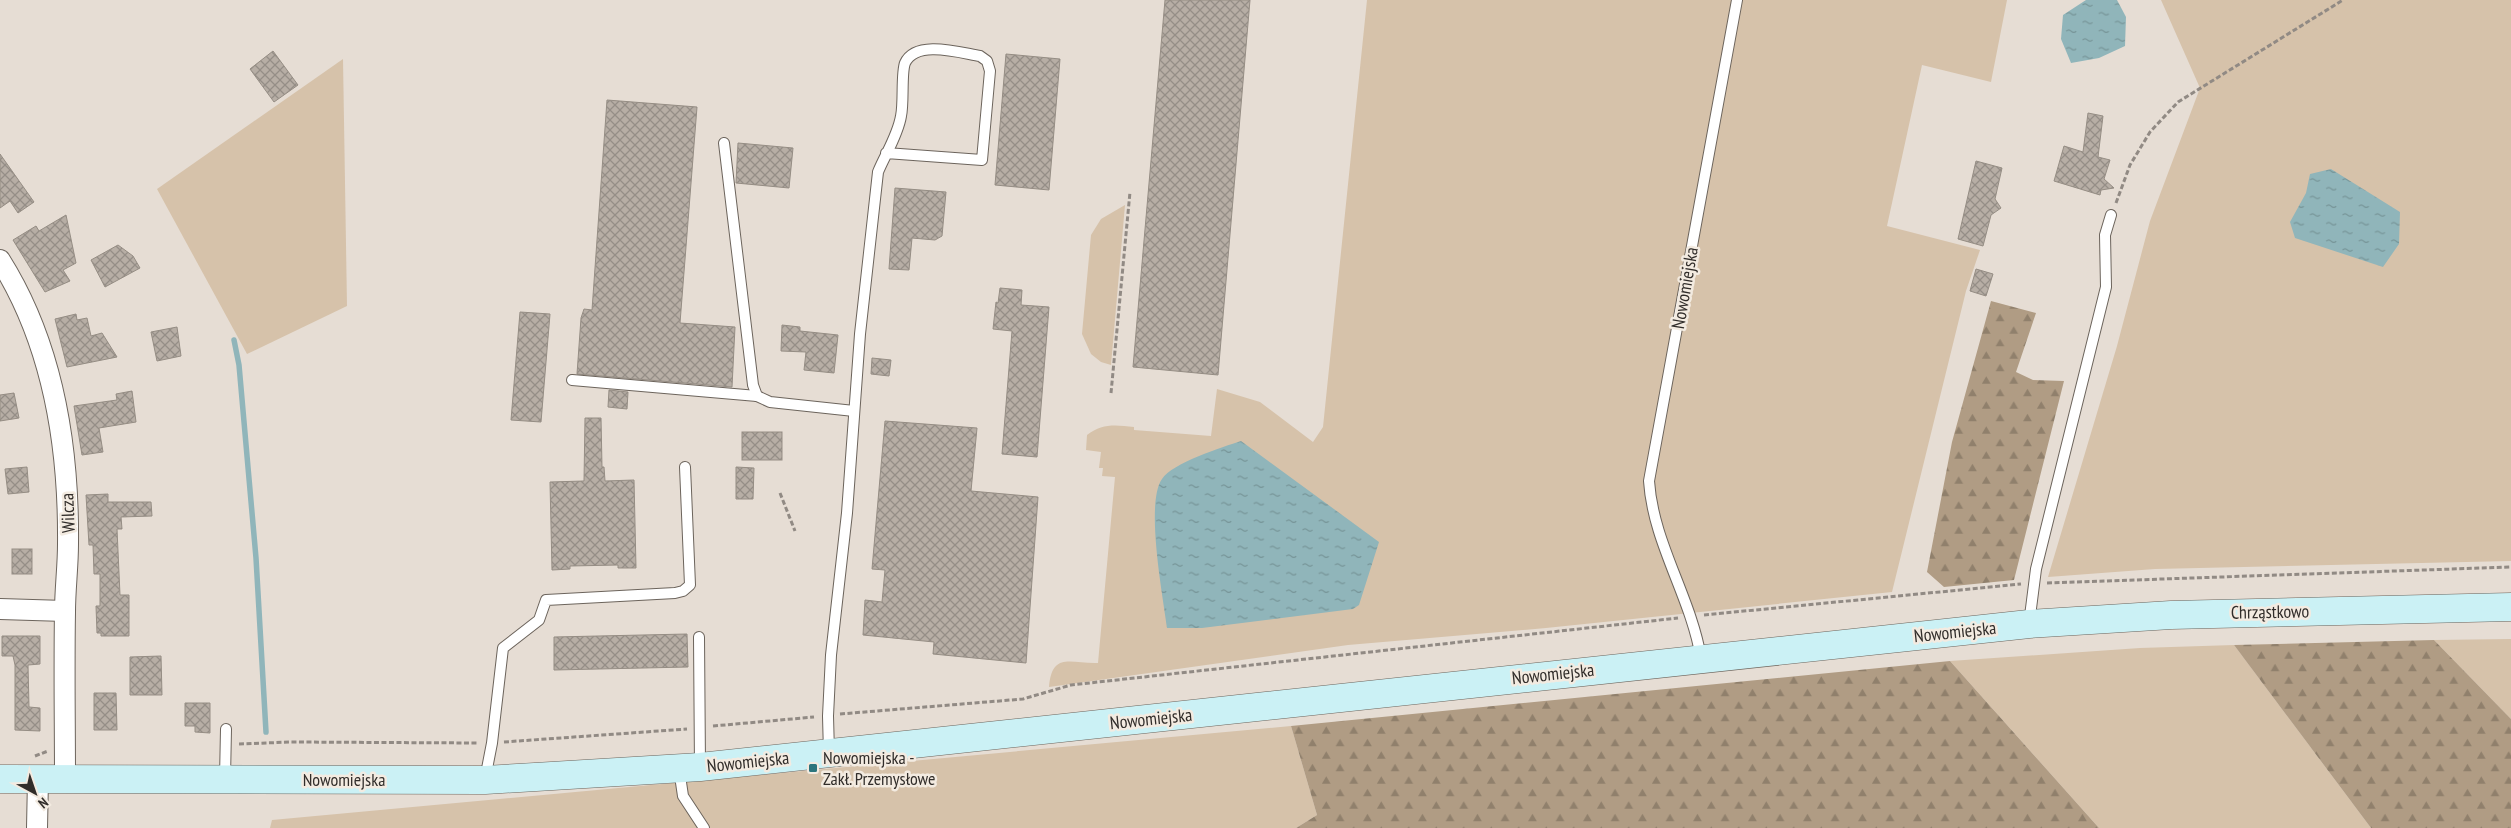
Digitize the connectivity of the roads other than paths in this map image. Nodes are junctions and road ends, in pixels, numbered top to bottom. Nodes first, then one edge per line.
1 (1738, 0) edge
2 (724, 143) dead end
3 (886, 153) junction
4 (2111, 215) road end
5 (0, 260) edge
6 (572, 380) dead end
7 (757, 396) junction
8 (854, 411) junction
9 (685, 467) dead end
10 (2511, 607) edge
11 (0, 609) edge
12 (65, 611) junction
13 (2029, 624) junction
14 (699, 637) dead end
15 (1701, 658) junction
16 (226, 729) dead end
17 (830, 754) junction
18 (689, 768) junction
19 (0, 779) edge
20 (38, 779) junction
21 (66, 779) junction
22 (225, 779) junction
23 (485, 780) junction
24 (37, 828) edge
25 (704, 828) edge

1 - 15 lane, Nowomiejska
2 - 7 lane
3 - 3 lane
3 - 8 lane
4 - 13 lane
5 - 12 street, Wilcza
6 - 7 lane
7 - 8 lane
8 - 17 lane
9 - 23 lane
10 - 13 street, Chrząstkowo
11 - 12 street
12 - 21 street, Wilcza
13 - 15 street, Nowomiejska
14 - 18 lane
15 - 17 street, Nowomiejska
16 - 22 lane
17 - 18 street, Nowomiejska
18 - 23 street, Nowomiejska
18 - 25 lane
19 - 20 street, Nowomiejska
20 - 21 street, Nowomiejska
20 - 24 street
21 - 22 street, Nowomiejska
22 - 23 street, Nowomiejska

